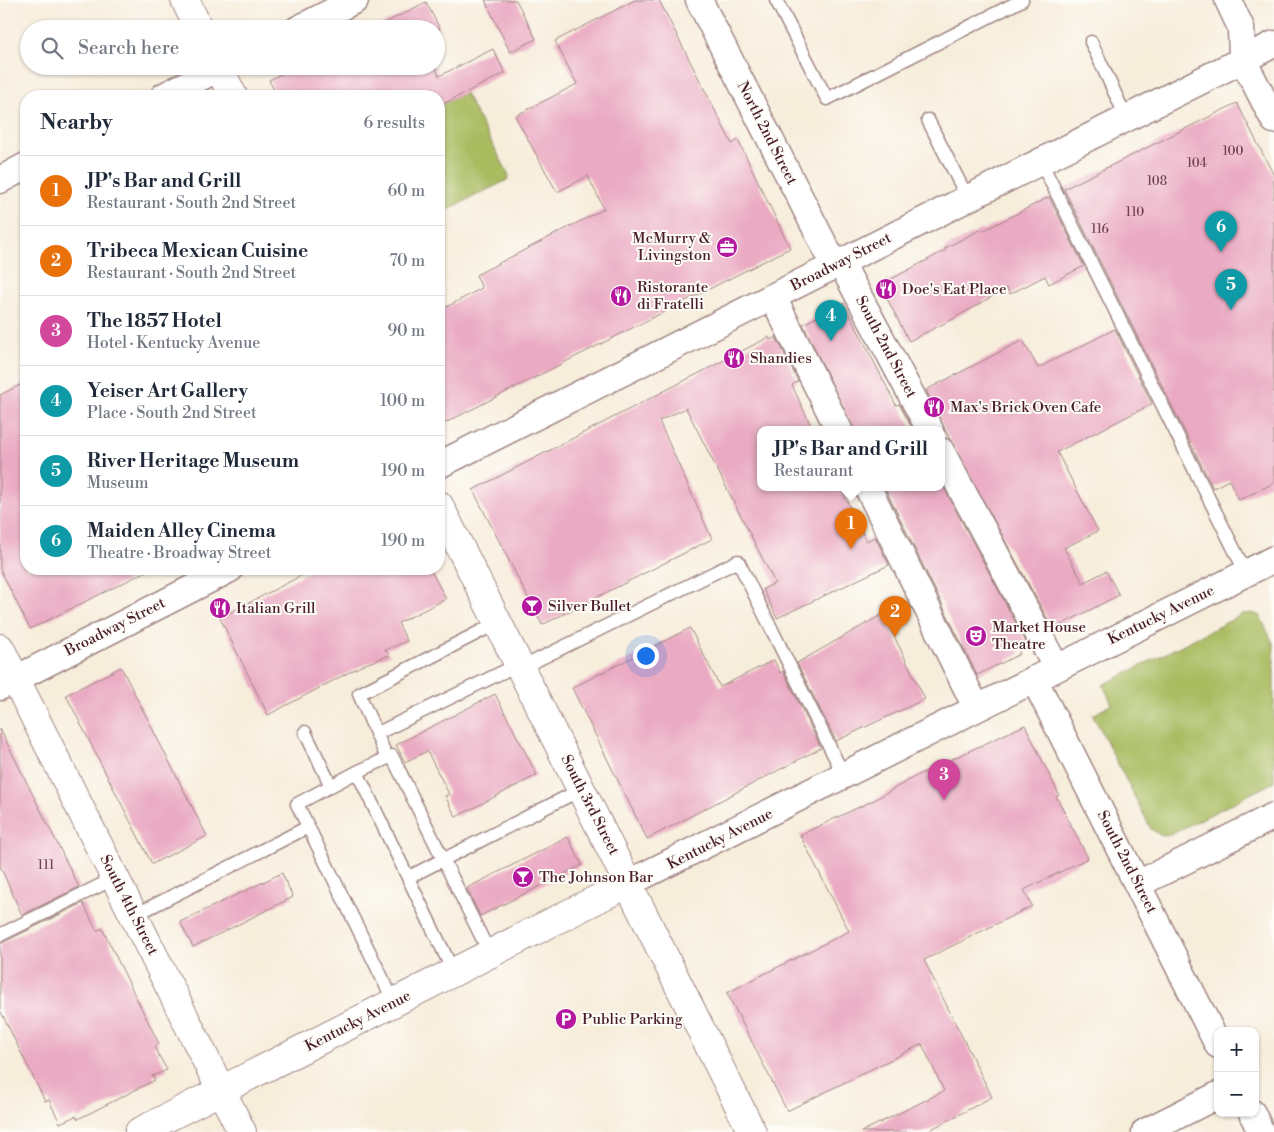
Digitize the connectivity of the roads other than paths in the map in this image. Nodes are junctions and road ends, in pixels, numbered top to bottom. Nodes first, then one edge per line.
1 (185, 0) edge
2 (355, 0) edge
3 (776, 0) edge
4 (1022, 0) edge
5 (1228, 0) edge
6 (701, 1) edge
7 (195, 20) edge
8 (316, 20) edge
9 (1091, 42) dead end
10 (1274, 44) edge
11 (1242, 58) junction
12 (205, 75) edge
13 (224, 75) edge
14 (176, 90) edge
15 (230, 90) edge
16 (1126, 117) junction
17 (928, 120) dead end
18 (1274, 120) edge
19 (1041, 162) junction
20 (20, 169) edge
21 (0, 180) edge
22 (967, 197) junction
23 (838, 264) junction
24 (774, 297) junction
25 (837, 426) edge
26 (928, 426) edge
27 (945, 460) edge
28 (445, 462) edge
29 (869, 491) edge
30 (445, 517) edge
31 (1265, 569) edge
32 (218, 575) edge
33 (499, 622) junction
34 (0, 648) edge
35 (520, 666) junction
36 (1045, 673) junction
37 (8, 683) edge
38 (976, 707) junction
39 (305, 732) dead end
40 (376, 734) junction
41 (387, 758) junction
42 (357, 772) junction
43 (844, 776) junction
44 (331, 786) junction
45 (582, 788) junction
46 (1274, 816) edge
47 (308, 827) junction
48 (444, 858) junction
49 (408, 877) junction
50 (115, 878) junction
51 (629, 883) junction
52 (1138, 884) junction
53 (135, 914) junction
54 (0, 935) edge
55 (490, 954) junction
56 (454, 973) junction
57 (394, 1002) junction
58 (1214, 1037) edge
59 (221, 1090) junction
60 (1214, 1097) edge
61 (1254, 1117) edge
62 (139, 1132) edge
63 (242, 1132) edge
64 (752, 1132) edge
65 (1145, 1132) edge
66 (1261, 1132) edge

1 - 7 main road
2 - 8 street
3 - 4 lane
5 - 11 street
6 - 23 street, North 2nd Street
9 - 16 lane
10 - 11 street, Broadway Street
11 - 16 street, Broadway Street
11 - 18 street
12 - 14 street
13 - 15 main road
16 - 19 street, Broadway Street
17 - 22 lane
19 - 22 street, Broadway Street
19 - 31 lane
20 - 21 street
22 - 23 street, Broadway Street
23 - 24 street, Broadway Street
23 - 26 street, South 2nd Street
24 - 25 street
24 - 28 street, Broadway Street
27 - 36 street, South 2nd Street
29 - 38 street
30 - 33 main road, South 3rd Street
31 - 36 street, Kentucky Avenue
32 - 37 street, Broadway Street
33 - 35 main road, South 3rd Street
33 - 40 lane
34 - 37 main road, South 4th Street
35 - 40 lane
35 - 43 lane
35 - 45 main road, South 3rd Street
36 - 38 street, Kentucky Avenue
36 - 52 street, South 2nd Street
37 - 50 main road, South 4th Street
38 - 43 street, Kentucky Avenue
39 - 44 lane
40 - 41 lane
41 - 42 lane
41 - 48 lane
42 - 44 lane
42 - 49 lane
43 - 51 street, Kentucky Avenue
44 - 47 lane
45 - 48 lane
45 - 51 main road, South 3rd Street
46 - 52 street
47 - 53 lane
47 - 57 lane
48 - 49 lane
48 - 55 lane
49 - 56 lane
50 - 53 main road, South 4th Street
50 - 54 lane
51 - 55 main road, Kentucky Avenue
51 - 64 main road, South 3rd Street
52 - 58 street, South 2nd Street
53 - 59 main road, South 4th Street
55 - 56 main road, Kentucky Avenue
56 - 57 main road, Kentucky Avenue
57 - 59 main road, Kentucky Avenue
59 - 62 main road, Kentucky Avenue
59 - 63 main road, South 4th Street
60 - 65 street
61 - 66 street

